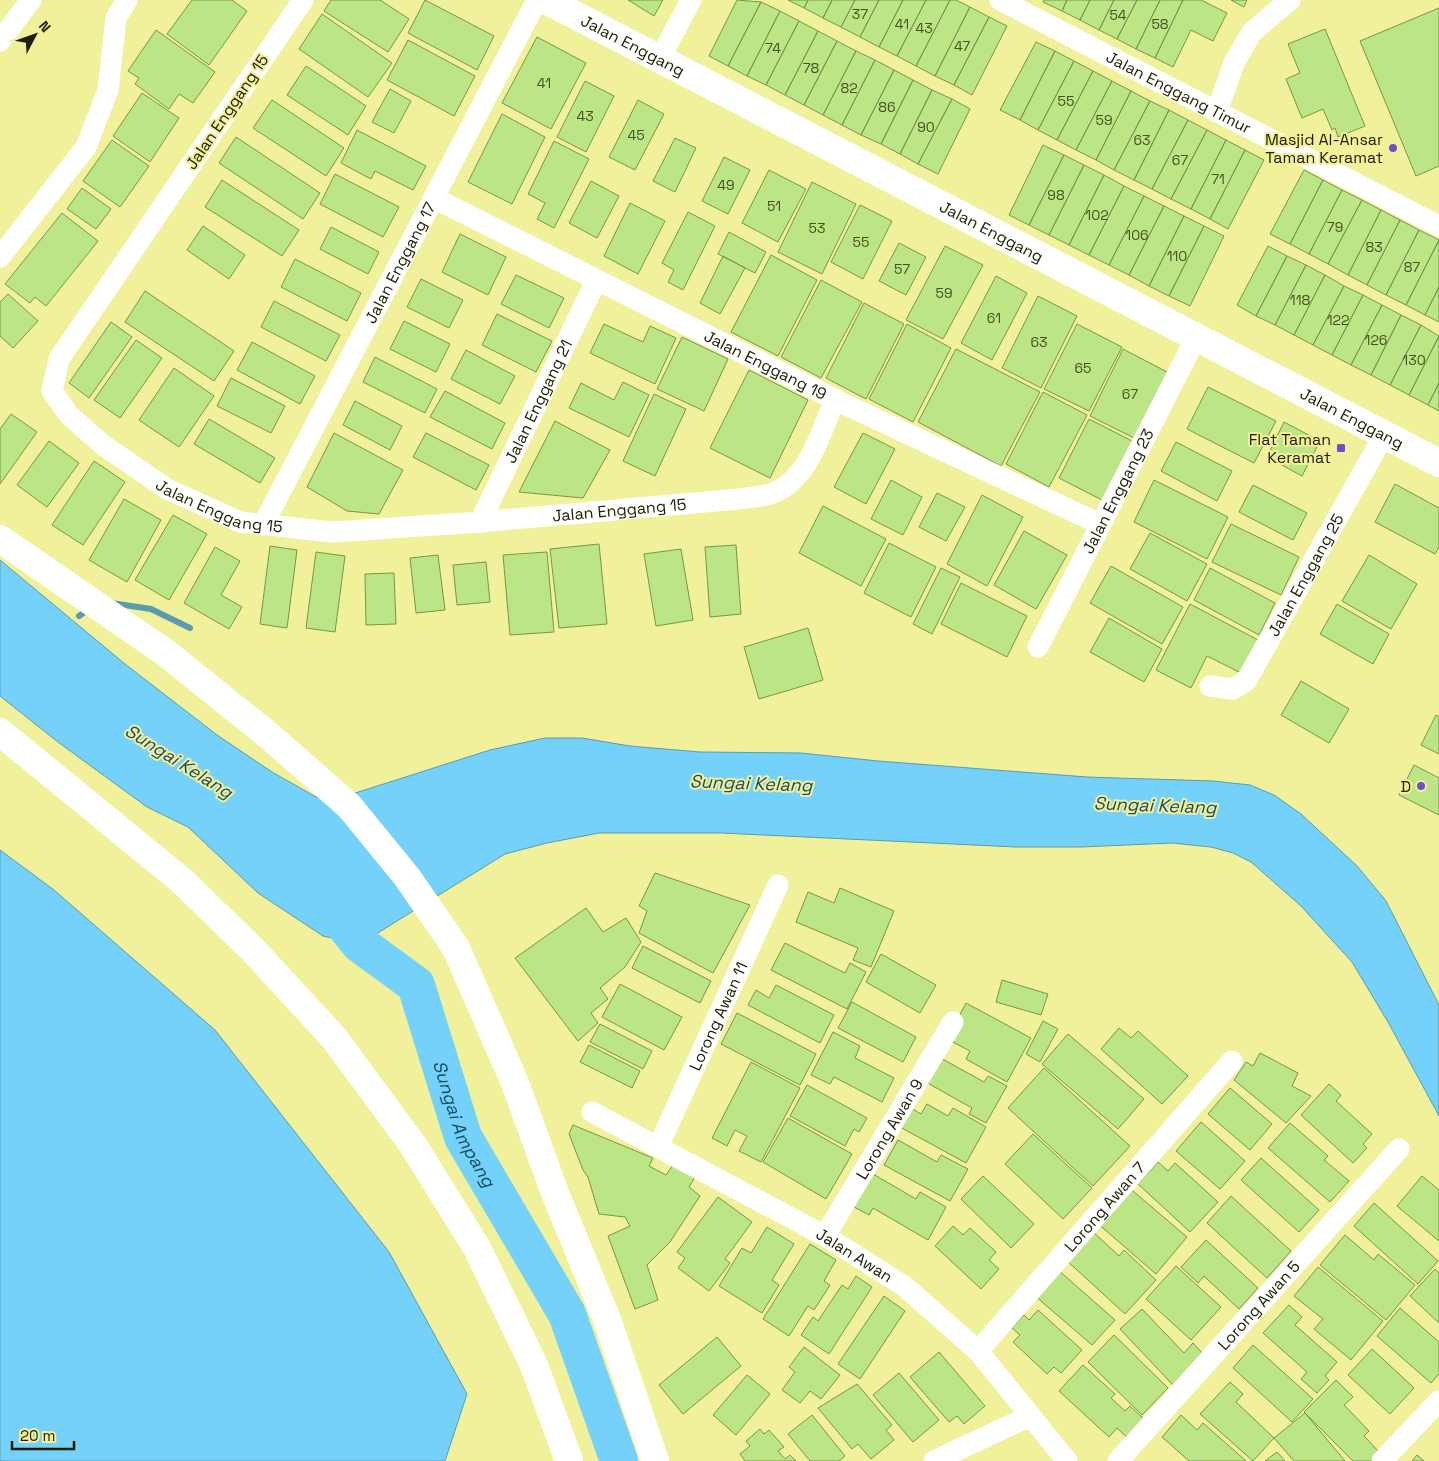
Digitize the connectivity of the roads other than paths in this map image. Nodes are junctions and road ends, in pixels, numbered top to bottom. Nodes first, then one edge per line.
1 (32, 0) edge
2 (128, 0) edge
3 (304, 0) edge
4 (537, 0) edge
5 (546, 0) edge
6 (691, 0) edge
7 (1000, 0) edge
8 (1290, 0) edge
9 (0, 40) edge
10 (660, 60) junction
11 (1218, 112) junction
12 (434, 198) junction
13 (1439, 226) edge
14 (0, 257) edge
15 (596, 281) junction
16 (1197, 336) junction
17 (835, 400) junction
18 (1384, 435) junction
19 (1439, 463) edge
20 (480, 522) junction
21 (1100, 524) junction
22 (264, 525) junction
23 (0, 539) edge
24 (1038, 647) dead end
25 (1210, 686) dead end
26 (0, 732) edge
27 (778, 885) dead end
28 (953, 1022) dead end
29 (1232, 1061) dead end
30 (592, 1112) dead end
31 (658, 1147) junction
32 (1399, 1149) dead end
33 (825, 1236) junction
34 (978, 1351) junction
35 (1439, 1401) edge
36 (1030, 1416) junction
37 (570, 1461) edge
38 (655, 1461) edge
39 (934, 1461) edge
40 (1067, 1461) edge
41 (1118, 1461) edge
42 (1382, 1461) edge

1 - 9 street
2 - 14 street
3 - 22 street, Jalan Enggang 15
4 - 12 street, Jalan Enggang 17
5 - 10 main road, Jalan Enggang
6 - 10 street
7 - 11 street, Jalan Enggang Timur
8 - 11 street
10 - 16 main road, Jalan Enggang
11 - 13 street, Jalan Enggang Timur
12 - 15 street, Jalan Enggang 19
12 - 22 street, Jalan Enggang 17
15 - 17 street, Jalan Enggang 19
15 - 20 street, Jalan Enggang 21
16 - 18 main road, Jalan Enggang
16 - 21 street, Jalan Enggang 23
17 - 20 street, Jalan Enggang 15
17 - 21 street, Jalan Enggang 19
18 - 19 main road, Jalan Enggang
18 - 25 street, Jalan Enggang 25
20 - 22 street, Jalan Enggang 15
21 - 24 street, Jalan Enggang 23
23 - 38 main road
26 - 37 main road
27 - 31 street, Lorong Awan 11
28 - 33 street, Lorong Awan 9
29 - 34 street, Lorong Awan 7
30 - 31 street, Jalan Awan
31 - 33 street, Jalan Awan
32 - 41 street, Lorong Awan 5
33 - 34 street, Jalan Awan
34 - 36 street, Jalan Awan
35 - 42 street
36 - 39 street
36 - 40 street, Jalan Awan

